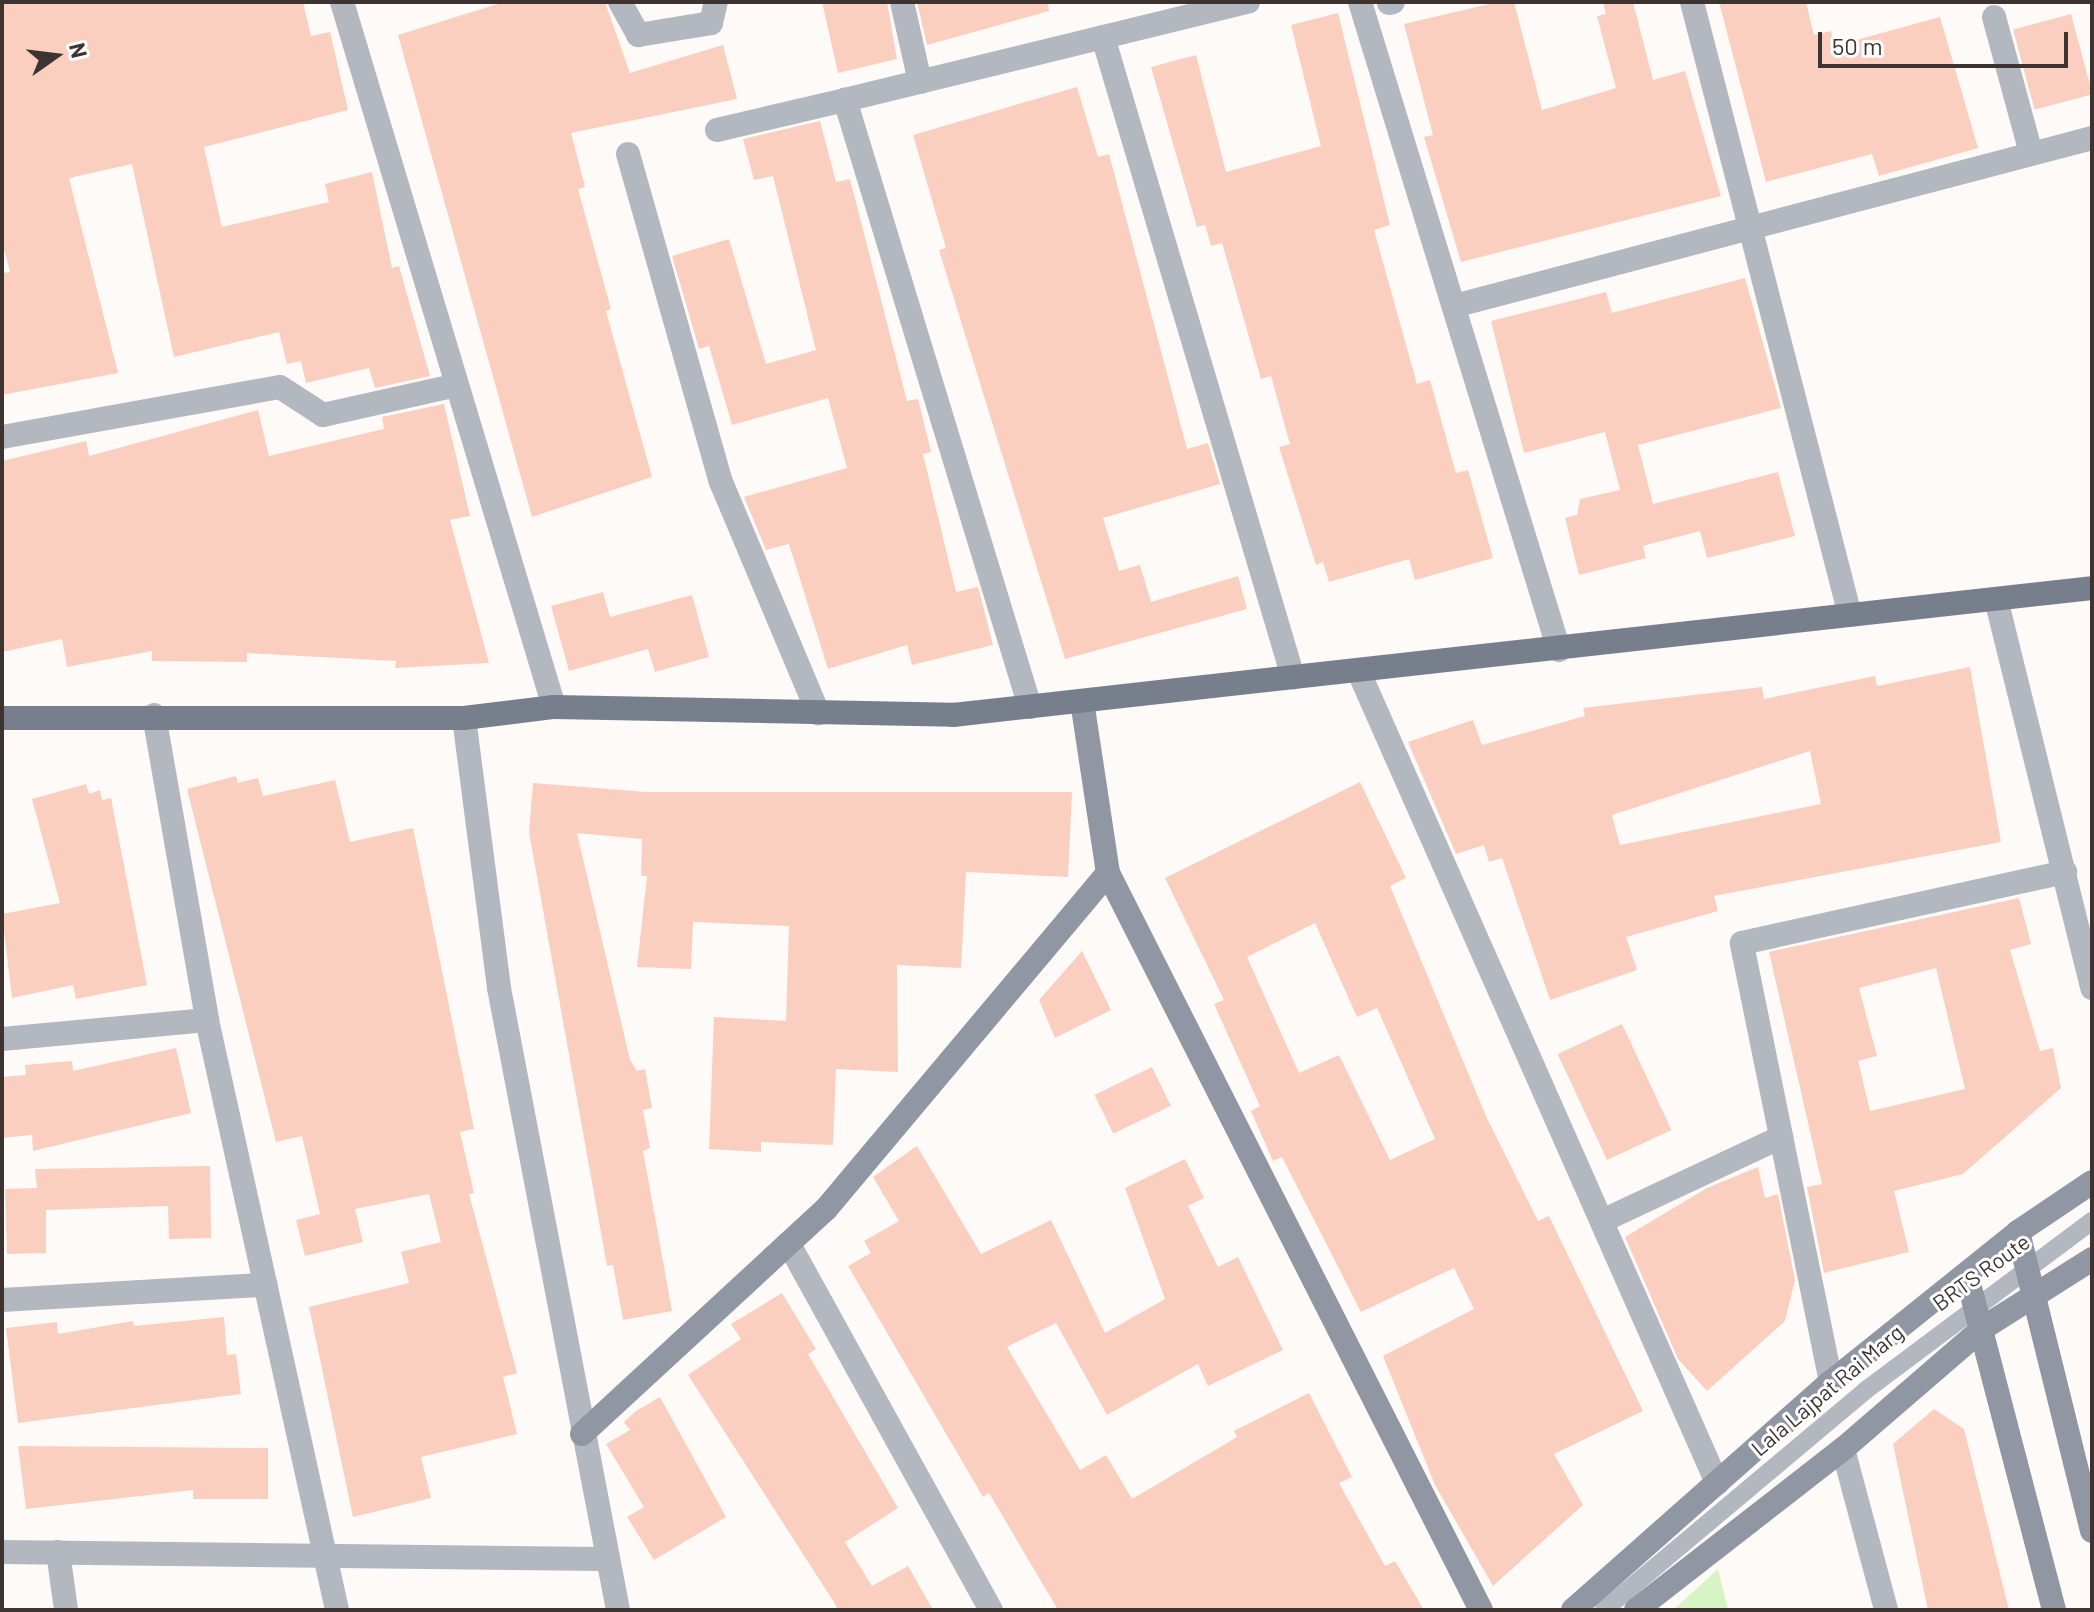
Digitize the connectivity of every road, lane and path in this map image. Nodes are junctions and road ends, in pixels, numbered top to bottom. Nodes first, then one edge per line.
1 (342, 2) edge
2 (620, 2) edge
3 (716, 2) edge
4 (902, 2) edge
5 (1248, 2) edge
6 (1360, 2) edge
7 (1692, 2) edge
8 (1994, 17) dead end
9 (1103, 37) junction
10 (920, 82) junction
11 (845, 100) junction
12 (717, 130) dead end
13 (2092, 138) edge
14 (2031, 153) junction
15 (628, 154) dead end
16 (1747, 225) junction
17 (1454, 306) junction
18 (457, 385) junction
19 (2, 437) edge
20 (2092, 588) edge
21 (1996, 599) junction
22 (1850, 615) junction
23 (1559, 650) junction
24 (1358, 670) junction
25 (1293, 677) junction
26 (1082, 701) junction
27 (554, 707) junction
28 (1030, 707) junction
29 (818, 713) junction
30 (154, 715) junction
31 (2, 718) edge
32 (464, 718) junction
33 (2065, 872) junction
34 (1108, 873) junction
35 (2092, 988) edge
36 (207, 1020) junction
37 (2, 1039) edge
38 (1781, 1137) junction
39 (2092, 1182) edge
40 (1602, 1221) junction
41 (2092, 1221) edge
42 (2018, 1232) junction
43 (790, 1246) junction
44 (2092, 1259) edge
45 (2029, 1266) junction
46 (1967, 1276) junction
47 (266, 1285) junction
48 (2, 1300) edge
49 (2034, 1301) junction
50 (1978, 1317) junction
51 (1831, 1382) junction
52 (582, 1434) junction
53 (1843, 1449) junction
54 (1717, 1483) junction
55 (2092, 1531) edge
56 (2, 1552) edge
57 (58, 1552) junction
58 (324, 1556) junction
59 (605, 1559) junction
60 (66, 1610) edge
61 (337, 1610) edge
62 (618, 1610) edge
63 (991, 1610) edge
64 (1481, 1610) edge
65 (1573, 1610) edge
66 (1604, 1610) edge
67 (1636, 1610) edge
68 (1886, 1610) edge
69 (2054, 1610) edge

1 - 18 street
2 - 3 street
4 - 10 street
5 - 9 street
6 - 17 street
7 - 16 street
8 - 14 street
9 - 10 street
9 - 25 street
10 - 11 street
11 - 12 street
11 - 28 street
13 - 14 street
14 - 16 street
15 - 29 street
16 - 17 street
16 - 22 street
17 - 23 street
18 - 19 street
18 - 27 street
20 - 21 main road
21 - 22 main road
21 - 33 street
22 - 23 main road
23 - 24 main road
24 - 25 main road
24 - 40 street
25 - 26 main road
26 - 28 main road
26 - 34 main road
27 - 29 main road
27 - 32 main road
28 - 29 main road
30 - 31 main road
30 - 32 main road
30 - 36 street
32 - 52 street
33 - 35 street
33 - 38 street
34 - 43 main road
34 - 64 main road
36 - 37 street
36 - 47 street
38 - 40 street
38 - 51 street
39 - 42 main road, Lala Lajpat Rai Marg
40 - 54 street
41 - 45 lane, BRTS Route
42 - 45 main road
42 - 46 main road, Lala Lajpat Rai Marg
43 - 52 main road
43 - 63 street
44 - 49 main road
45 - 49 main road
45 - 50 lane, BRTS Route
46 - 50 main road
46 - 51 main road, Lala Lajpat Rai Marg
47 - 48 street
47 - 58 street
49 - 50 main road
49 - 55 main road
50 - 53 main road
50 - 66 lane, BRTS Route
50 - 69 main road
51 - 54 main road, Lala Lajpat Rai Marg
52 - 59 street
53 - 67 main road
53 - 68 street
54 - 65 main road, Lala Lajpat Rai Marg
56 - 57 street
57 - 58 street
57 - 60 street
58 - 59 street
58 - 61 street
59 - 62 street

